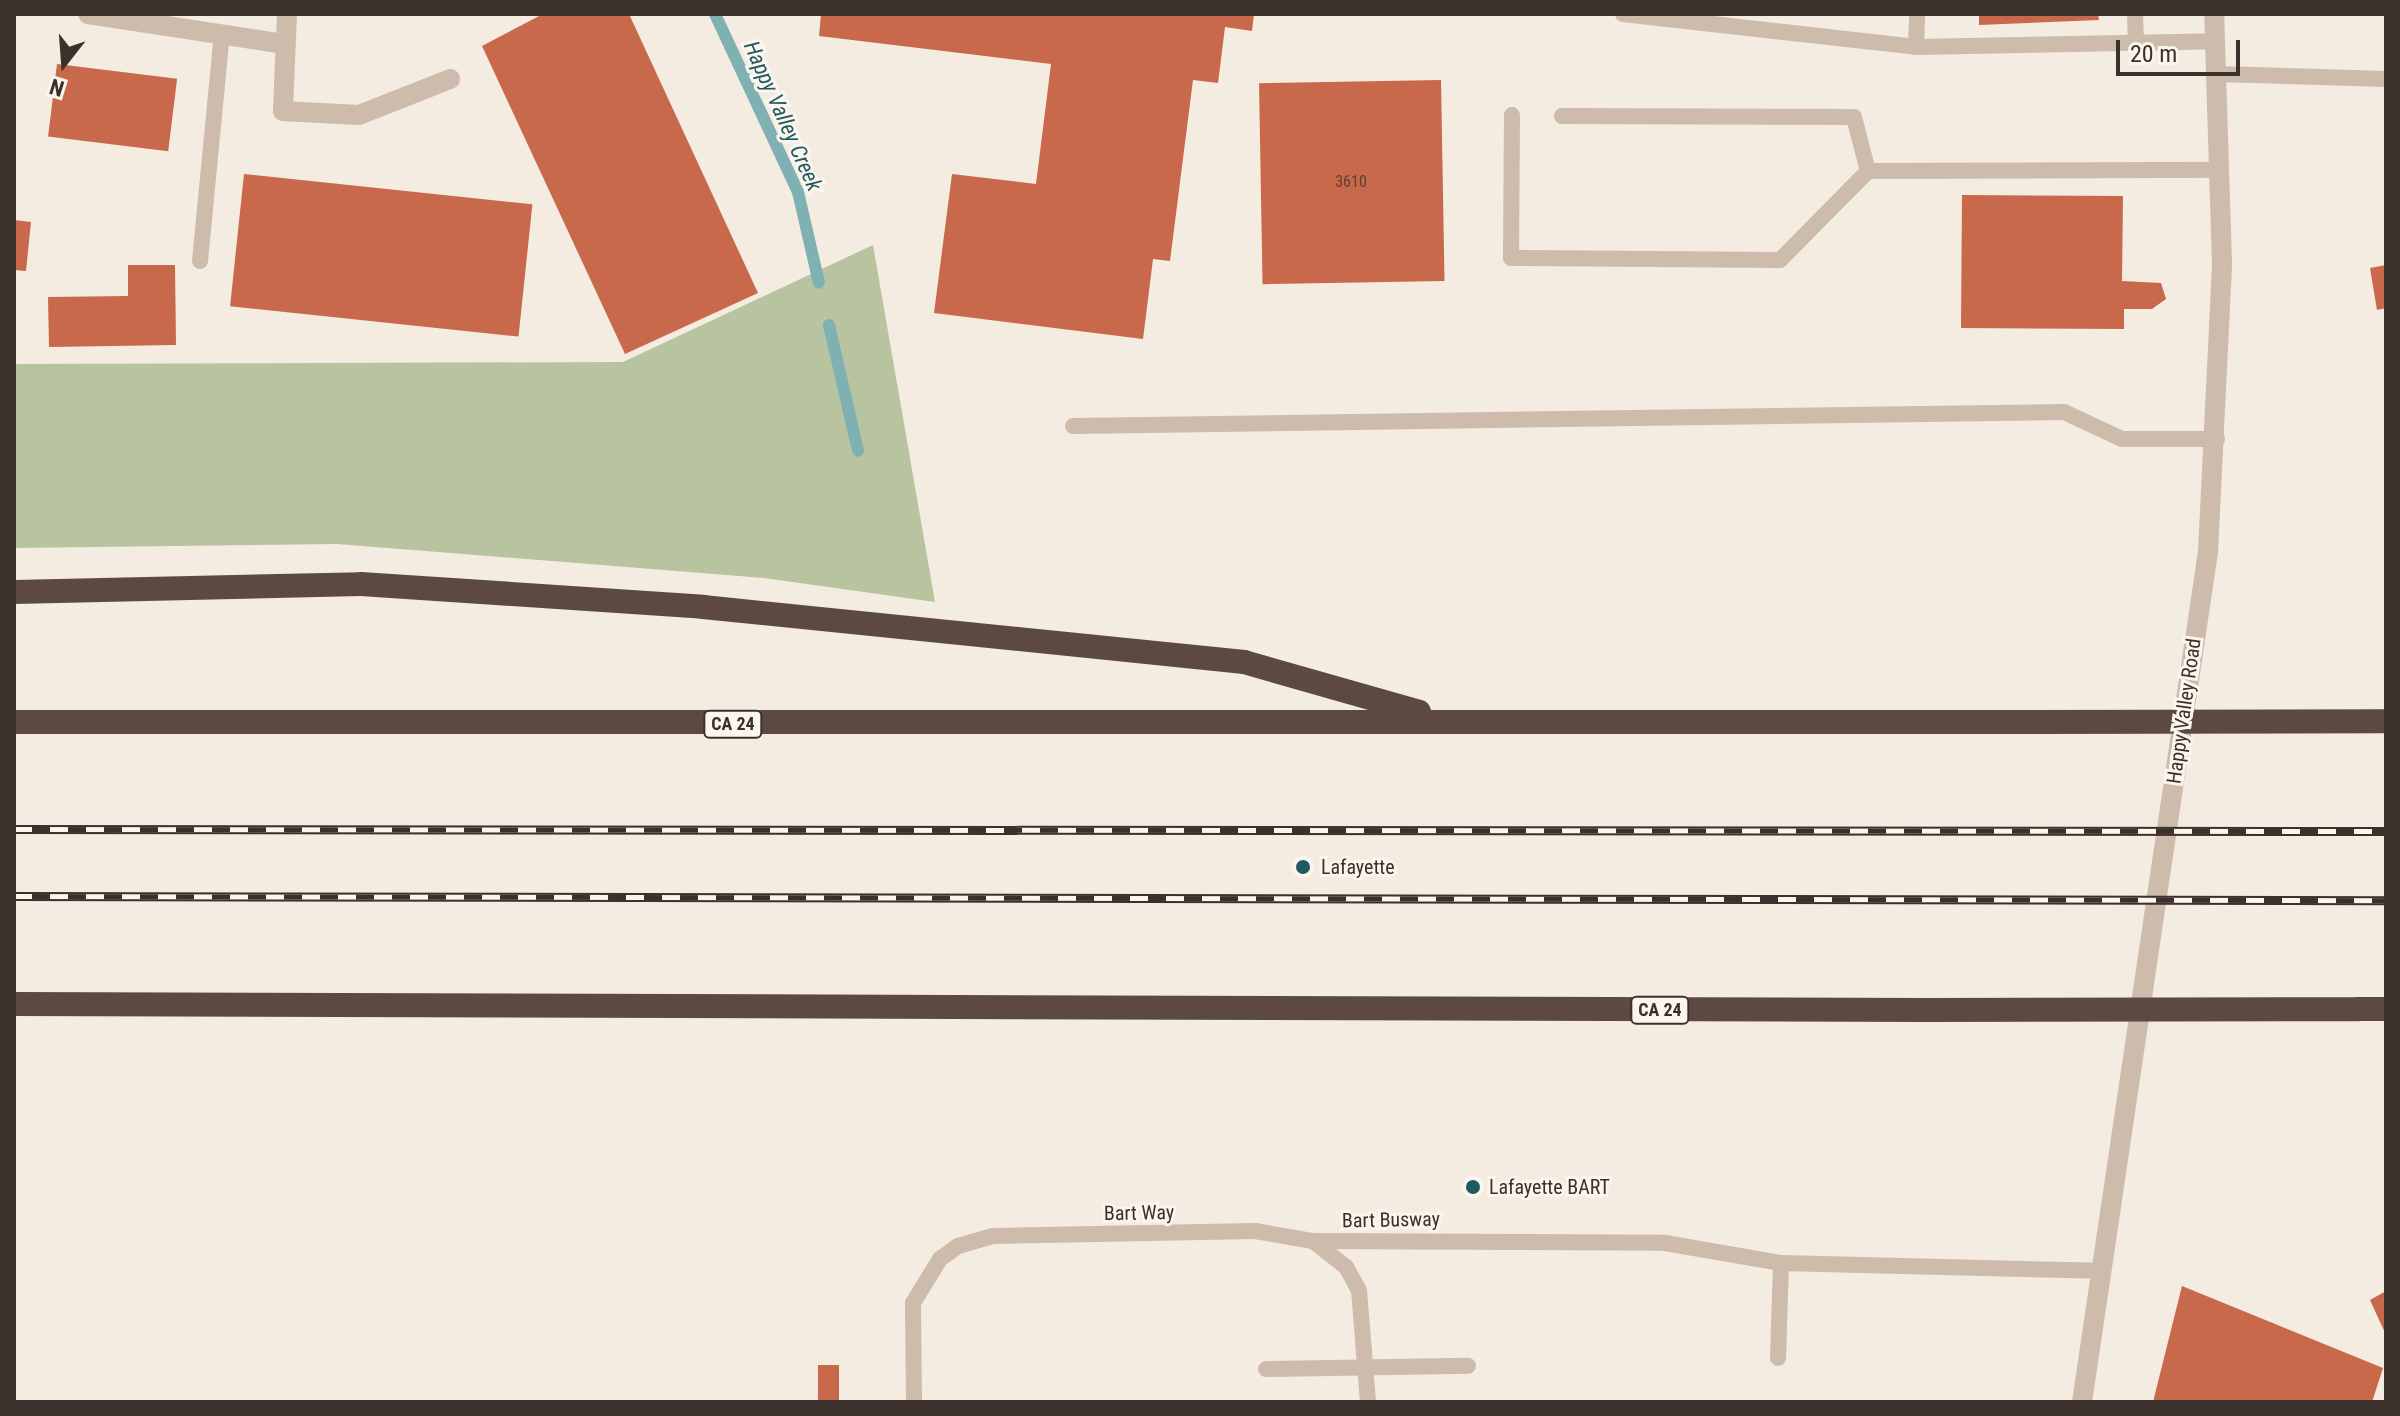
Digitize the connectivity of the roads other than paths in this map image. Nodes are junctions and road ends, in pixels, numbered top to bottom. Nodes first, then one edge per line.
1 (88, 14) edge
2 (287, 14) edge
3 (1623, 14) edge
4 (1917, 14) edge
5 (2135, 14) edge
6 (2214, 14) edge
7 (1696, 18) edge
8 (222, 33) junction
9 (2216, 41) junction
10 (2136, 43) junction
11 (284, 44) junction
12 (1916, 47) junction
13 (2217, 74) junction
14 (450, 79) dead end
15 (2386, 79) edge
16 (1512, 115) dead end
17 (1562, 116) dead end
18 (2220, 170) junction
19 (1868, 171) junction
20 (200, 261) dead end
21 (1073, 426) dead end
22 (2217, 439) junction
23 (14, 592) edge
24 (1452, 721) junction
25 (2386, 721) edge
26 (14, 722) edge
27 (14, 1004) edge
28 (2386, 1009) edge
29 (1313, 1241) junction
30 (1781, 1263) junction
31 (2101, 1271) junction
32 (1778, 1358) dead end
33 (1468, 1366) dead end
34 (1367, 1368) junction
35 (1266, 1369) dead end
36 (914, 1402) edge
37 (1368, 1402) edge
38 (2082, 1402) edge

1 - 8 street
2 - 11 street
3 - 7 lane
4 - 12 lane
5 - 10 lane
6 - 9 street, Happy Valley Road
7 - 12 lane
8 - 11 street
8 - 20 lane
9 - 10 lane
9 - 13 street, Happy Valley Road
10 - 12 lane
11 - 14 street
13 - 15 lane
13 - 18 street, Happy Valley Road
16 - 19 lane
17 - 19 lane
18 - 19 lane
18 - 22 street, Happy Valley Road
21 - 22 lane
22 - 31 street, Happy Valley Road
23 - 24 highway
24 - 25 highway, CA 24, bridge
24 - 26 highway, CA 24
27 - 28 highway, CA 24, bridge
29 - 30 lane, Bart Busway
29 - 34 lane
29 - 36 lane, Bart Way
30 - 31 lane, Bart Busway
30 - 32 lane
31 - 38 street, Happy Valley Road
33 - 34 lane
34 - 35 lane
34 - 37 lane

